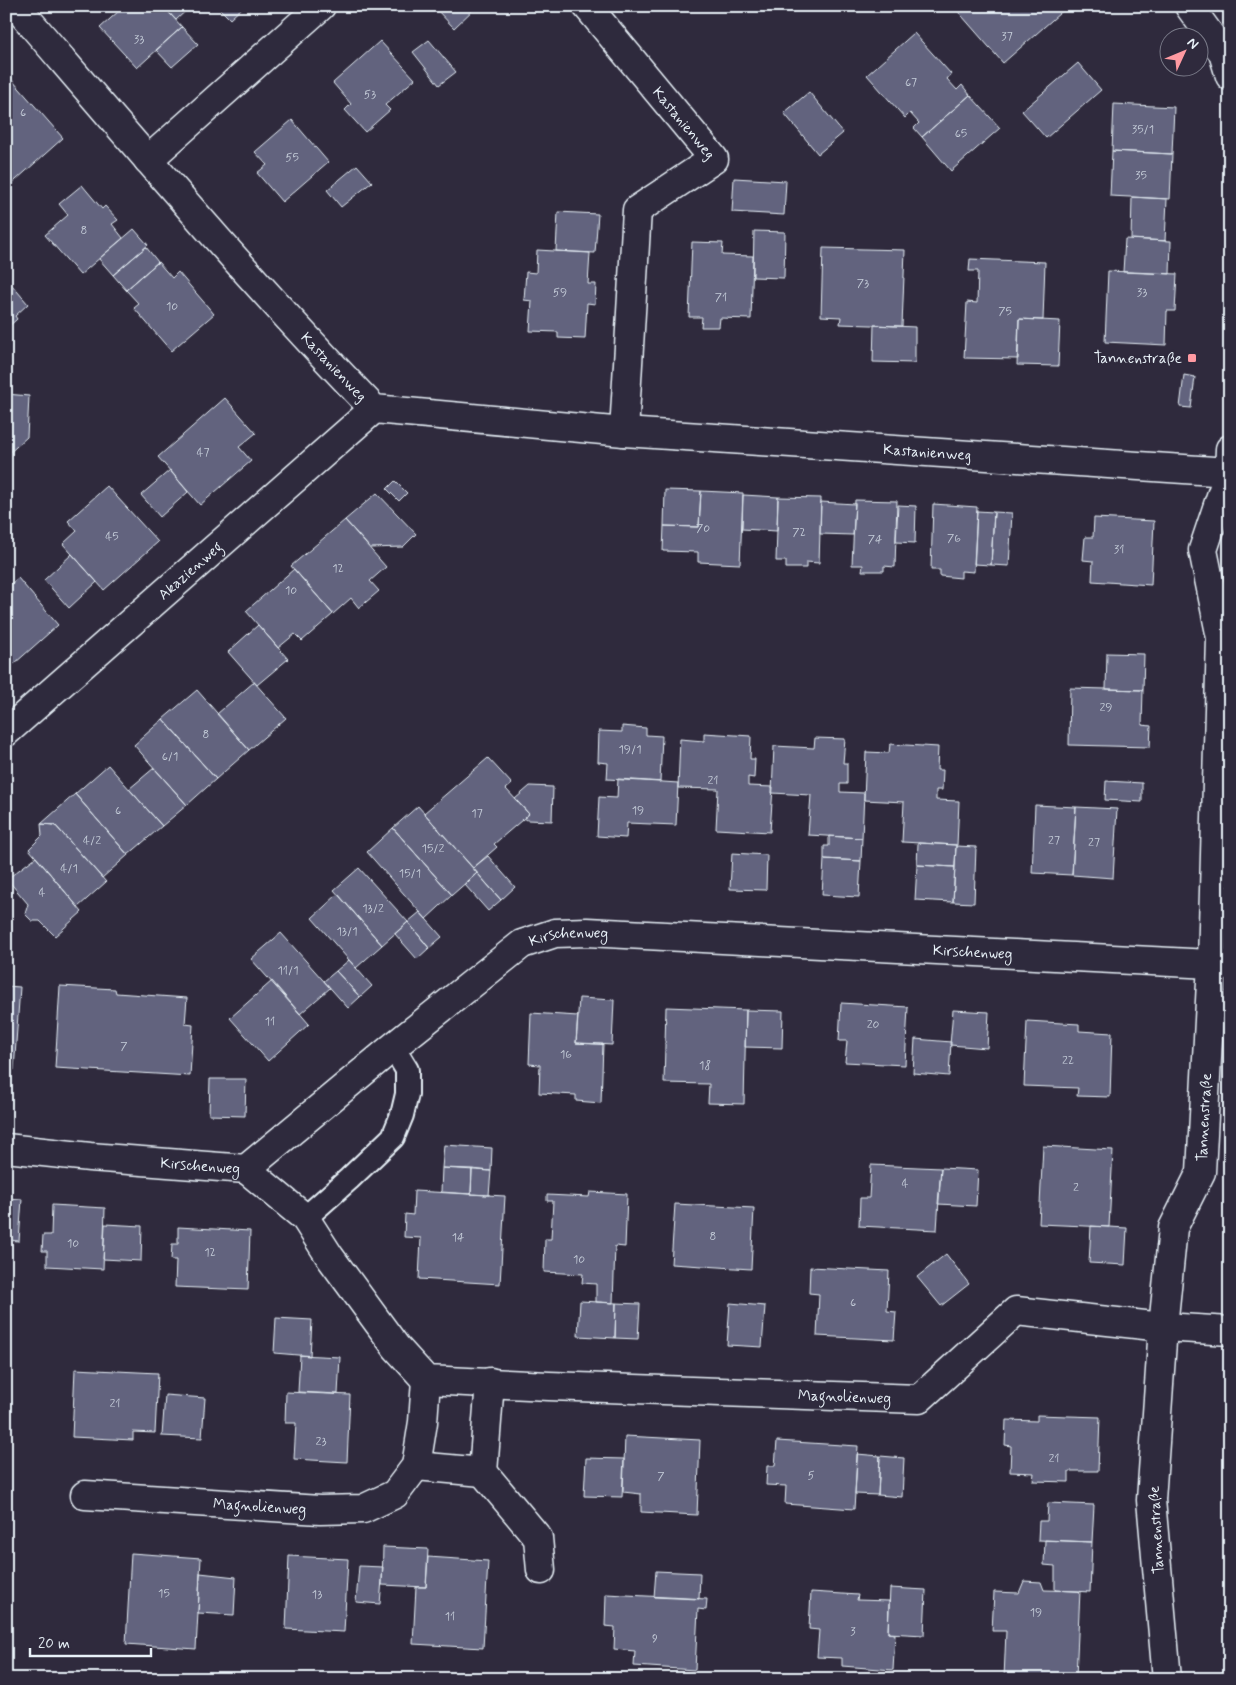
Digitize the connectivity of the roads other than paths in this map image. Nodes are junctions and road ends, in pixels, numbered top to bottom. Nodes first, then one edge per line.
1 (16, 6) edge
2 (321, 6) edge
3 (588, 6) edge
4 (1189, 6) edge
5 (1227, 60) edge
6 (148, 160) junction
7 (374, 409) junction
8 (624, 432) junction
9 (1229, 466) edge
10 (1226, 626) edge
11 (6, 732) edge
12 (1221, 964) edge
13 (393, 1047) junction
14 (6, 1148) edge
15 (246, 1169) junction
16 (305, 1218) junction
17 (1164, 1327) junction
18 (1230, 1331) edge
19 (426, 1380) junction
20 (490, 1382) junction
21 (416, 1466) junction
22 (483, 1472) junction
23 (85, 1495) dead end
24 (541, 1570) dead end
25 (1167, 1679) edge

1 - 6 street, Kastanienweg
2 - 6 street
3 - 8 street, Kastanienweg
4 - 5 street
6 - 7 street, Kastanienweg
7 - 8 street, Kastanienweg
7 - 11 street, Akazienweg
8 - 9 street, Kastanienweg
9 - 10 street, Tannenstraße
10 - 12 street, Tannenstraße
12 - 13 street, Kirschenweg
12 - 17 street, Tannenstraße
13 - 15 street, Kirschenweg
13 - 16 lane
14 - 15 street, Kirschenweg
15 - 16 street
16 - 19 street
17 - 18 street, Magnolienweg
17 - 20 street, Magnolienweg
17 - 25 street, Tannenstraße
19 - 20 street, Magnolienweg
19 - 21 street, Magnolienweg
20 - 22 street
21 - 22 street
21 - 23 street, Magnolienweg
22 - 24 street

